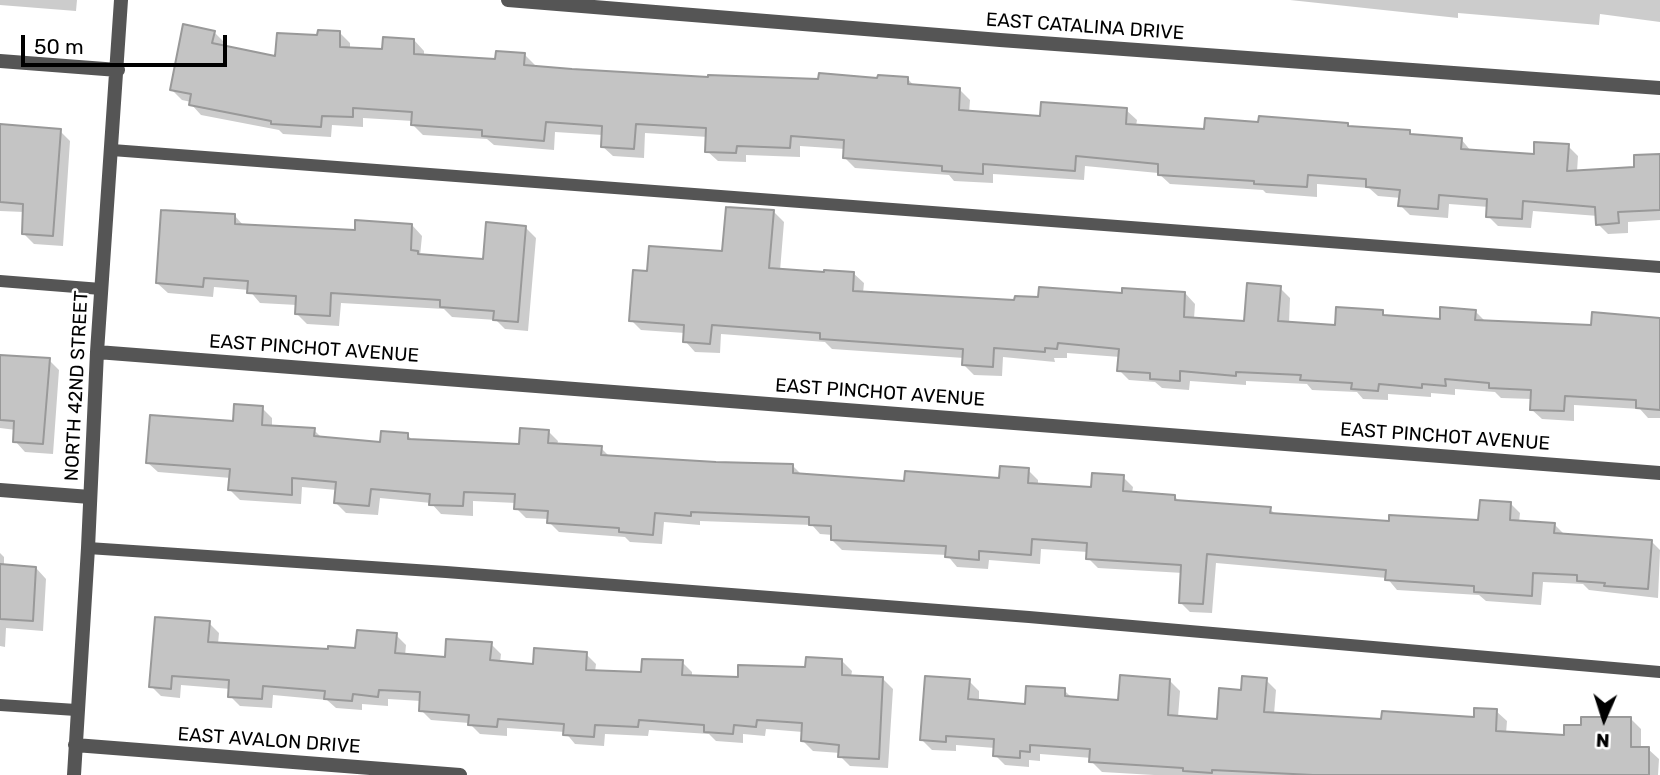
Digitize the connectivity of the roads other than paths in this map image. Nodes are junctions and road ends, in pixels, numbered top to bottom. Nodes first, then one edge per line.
1 (121, 0) edge
2 (508, 0) edge
3 (0, 61) edge
4 (118, 69) junction
5 (1660, 88) edge
6 (112, 150) junction
7 (1660, 268) edge
8 (0, 281) edge
9 (102, 289) junction
10 (97, 352) junction
11 (1660, 473) edge
12 (0, 490) edge
13 (90, 497) junction
14 (88, 548) junction
15 (1660, 672) edge
16 (0, 705) edge
17 (76, 710) junction
18 (75, 745) junction
19 (74, 775) edge
20 (460, 775) edge

1 - 4 street, NORTH 42ND STREET
2 - 5 street, EAST CATALINA DRIVE
3 - 4 street
4 - 6 street, NORTH 42ND STREET
6 - 7 lane
6 - 9 street, NORTH 42ND STREET
8 - 9 lane
9 - 10 street, NORTH 42ND STREET
10 - 11 street, EAST PINCHOT AVENUE
10 - 13 street, NORTH 42ND STREET
12 - 13 street
13 - 14 street, NORTH 42ND STREET
14 - 15 lane
14 - 17 street, NORTH 42ND STREET
16 - 17 lane
17 - 18 street, NORTH 42ND STREET
18 - 19 street, NORTH 42ND STREET
18 - 20 street, EAST AVALON DRIVE

